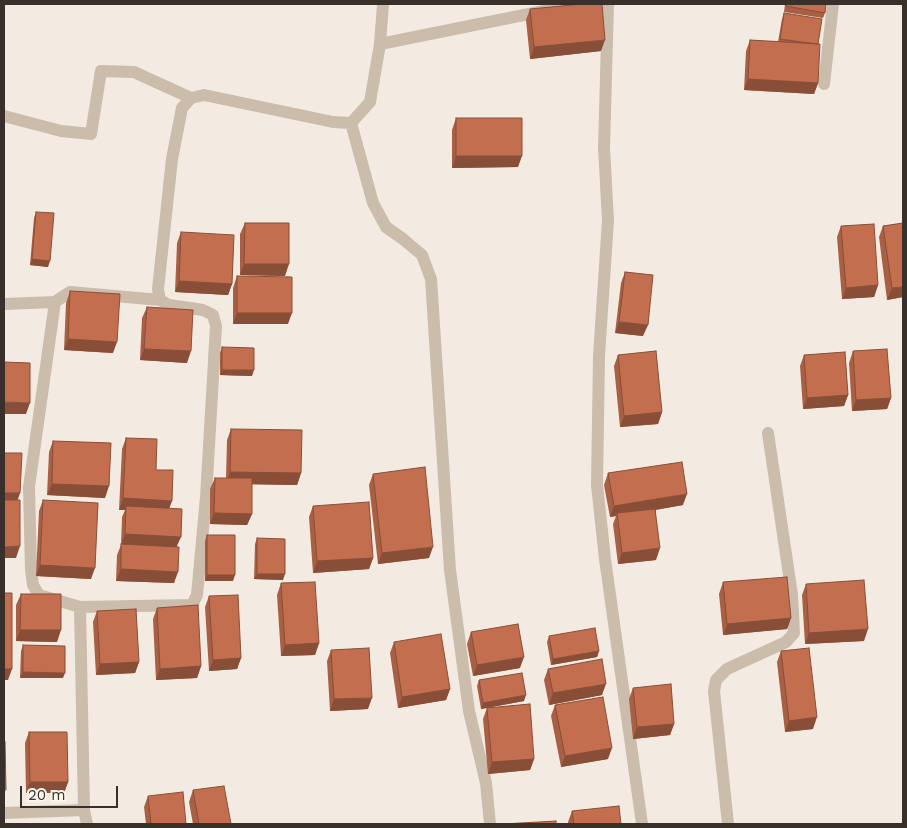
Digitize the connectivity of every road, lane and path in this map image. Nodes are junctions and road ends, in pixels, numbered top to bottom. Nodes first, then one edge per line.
1 (383, 4) edge
2 (578, 4) edge
3 (608, 4) edge
4 (833, 4) edge
5 (380, 44) junction
6 (824, 84) dead end
7 (191, 98) junction
8 (4, 116) edge
9 (351, 123) junction
10 (160, 300) junction
11 (55, 302) junction
12 (4, 304) edge
13 (768, 433) dead end
14 (80, 606) junction
15 (84, 810) junction
16 (4, 813) edge
17 (87, 824) edge
18 (490, 824) edge
19 (642, 824) edge
20 (728, 824) edge

1 - 5 street
2 - 5 street
3 - 19 street
4 - 6 street
5 - 9 street
7 - 8 street
7 - 9 street
7 - 10 street
9 - 18 street
10 - 11 street
10 - 14 street
11 - 12 street
11 - 14 street
13 - 20 street
14 - 15 street
15 - 16 street
15 - 17 street

